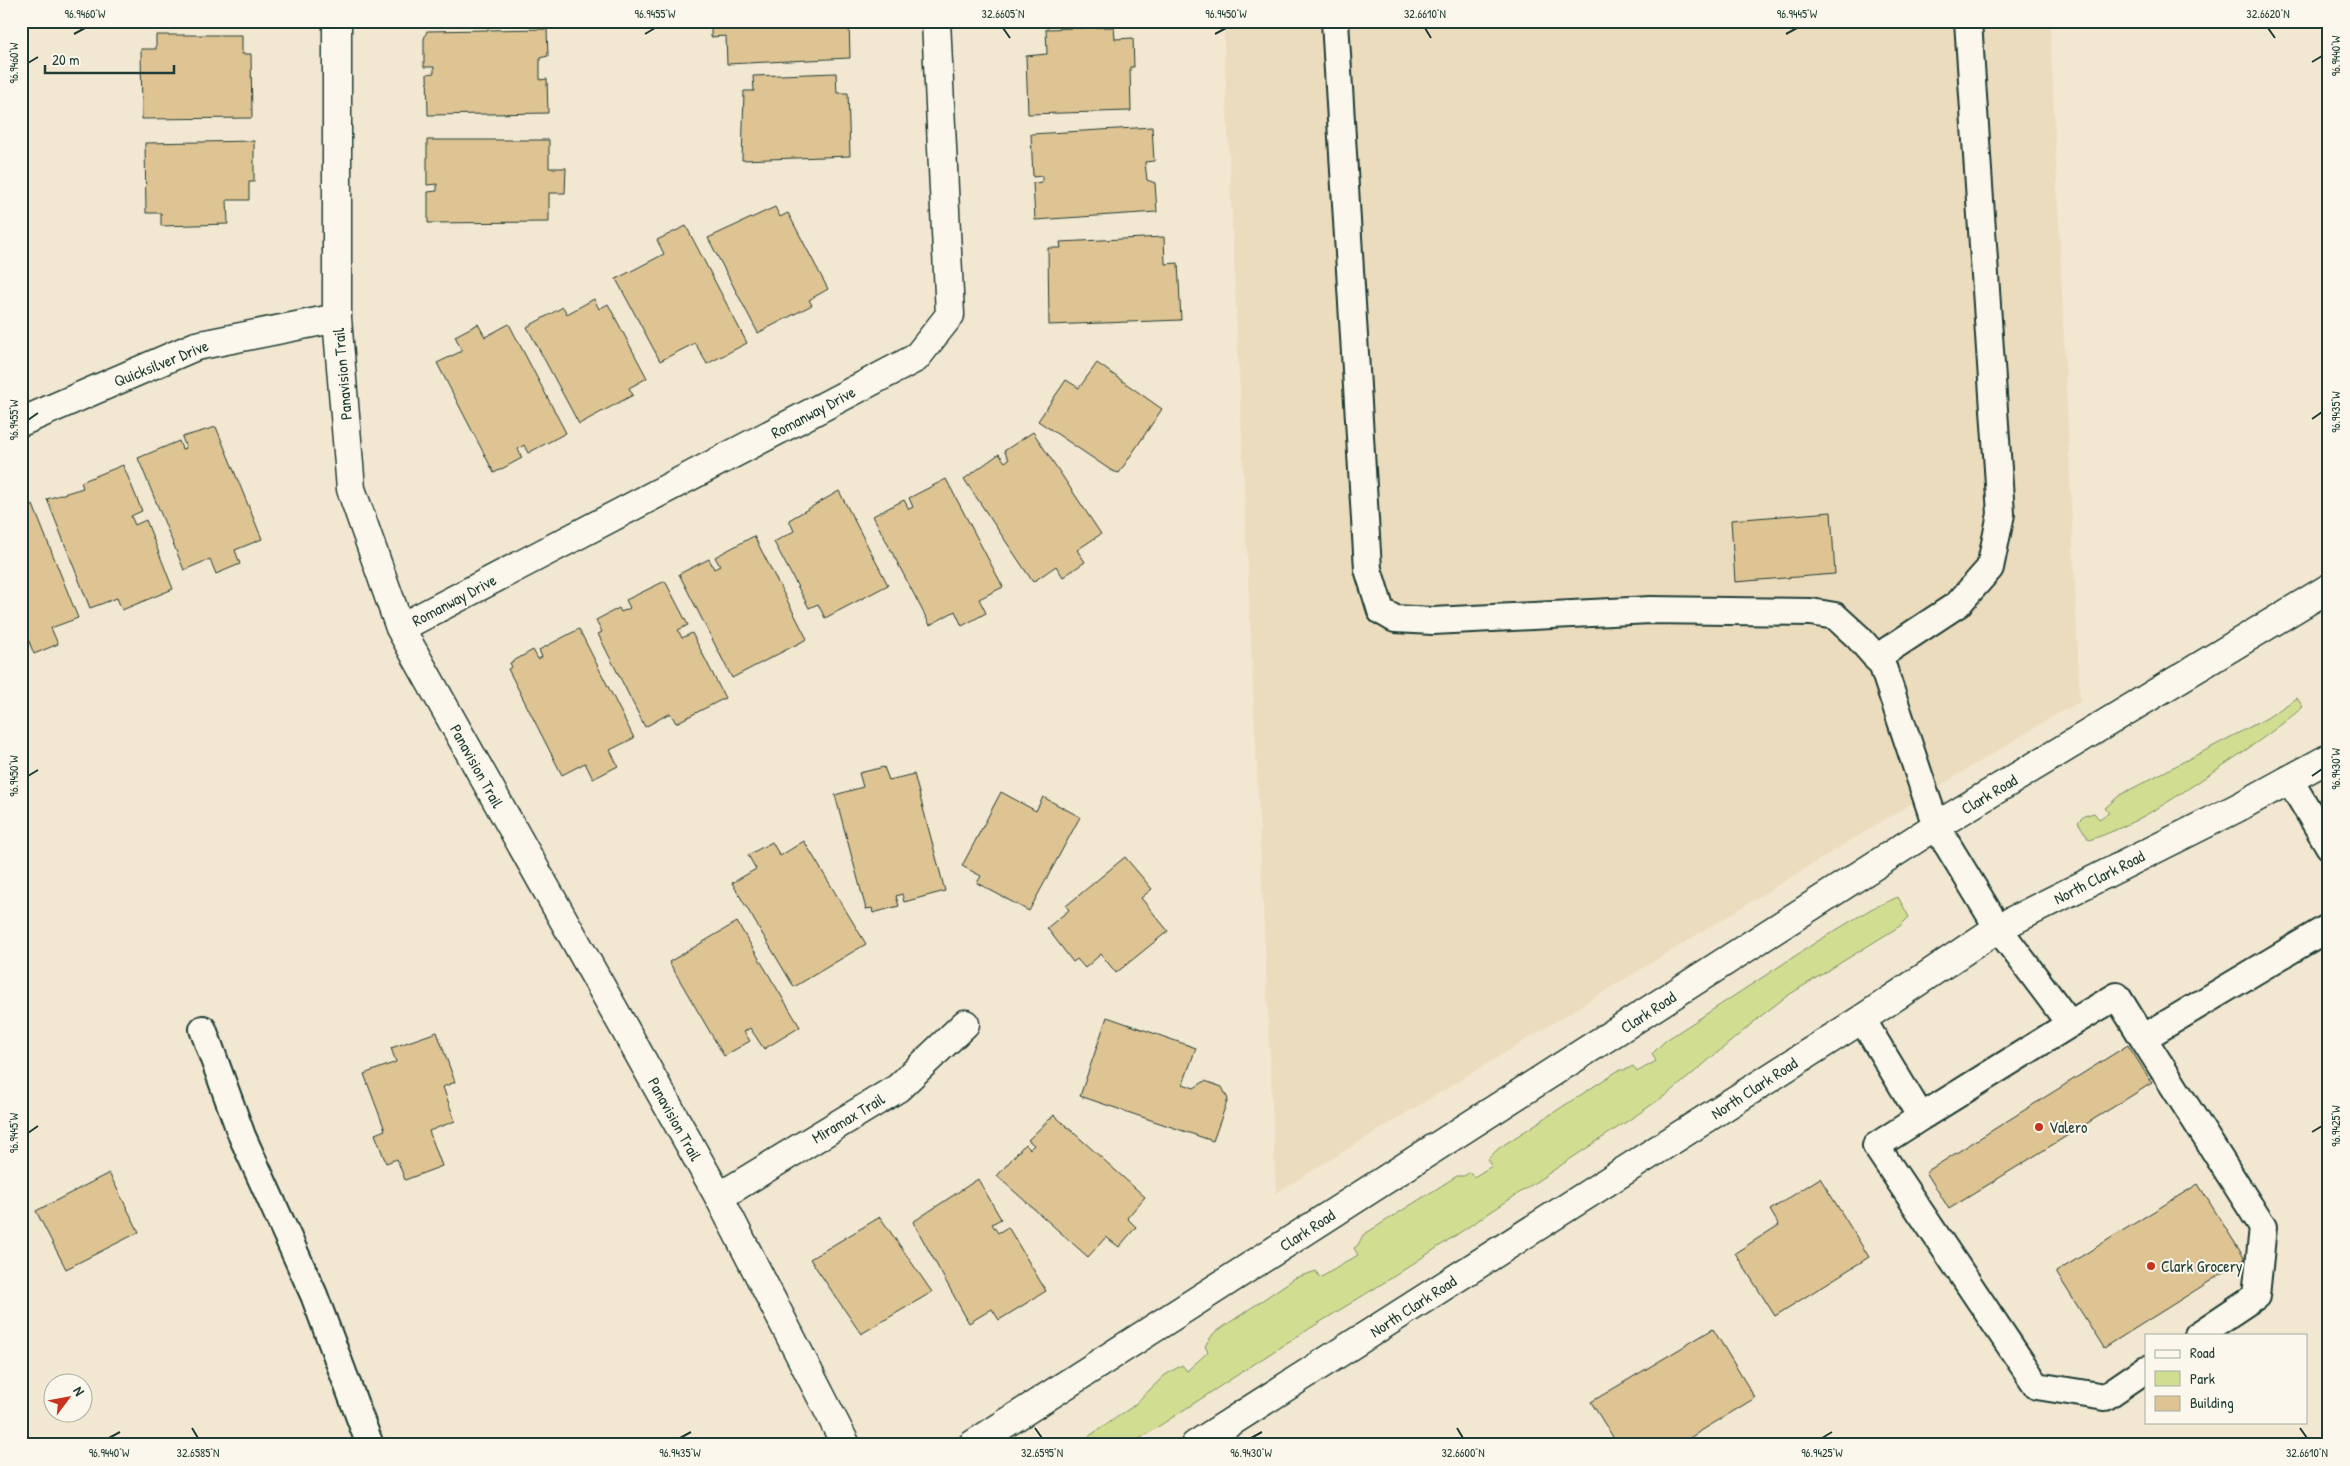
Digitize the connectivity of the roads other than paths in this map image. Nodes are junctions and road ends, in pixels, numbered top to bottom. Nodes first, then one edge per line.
1 (337, 21) edge
2 (936, 21) edge
3 (1335, 21) edge
4 (1968, 21) edge
5 (337, 318) junction
6 (21, 422) edge
7 (2329, 588) edge
8 (400, 628) junction
9 (1876, 658) junction
10 (2329, 758) edge
11 (2289, 779) junction
12 (1936, 826) junction
13 (2329, 846) edge
14 (2329, 927) edge
15 (1998, 928) junction
16 (1862, 1019) junction
17 (965, 1024) dead end
18 (2070, 1024) junction
19 (202, 1029) dead end
20 (2143, 1038) junction
21 (1921, 1117) junction
22 (719, 1196) junction
23 (2199, 1334) edge
24 (2145, 1370) edge
25 (370, 1445) edge
26 (846, 1445) edge
27 (972, 1445) edge
28 (1195, 1445) edge

1 - 5 street, Panavision Trail
2 - 8 street, Romanway Drive
3 - 9 lane
4 - 9 lane
5 - 6 street, Quicksilver Drive
5 - 8 street, Panavision Trail
7 - 12 street, Clark Road
8 - 22 street, Panavision Trail
9 - 12 lane
10 - 11 street, North Clark Road
11 - 13 lane
11 - 15 street, North Clark Road
12 - 15 lane
12 - 27 street, Clark Road
14 - 20 lane
15 - 16 street, North Clark Road
15 - 18 lane
16 - 21 lane
16 - 28 street, North Clark Road
17 - 22 street, Miramax Trail
18 - 20 lane
18 - 21 lane
19 - 25 lane
20 - 23 lane
21 - 24 lane
22 - 26 street, Panavision Trail

